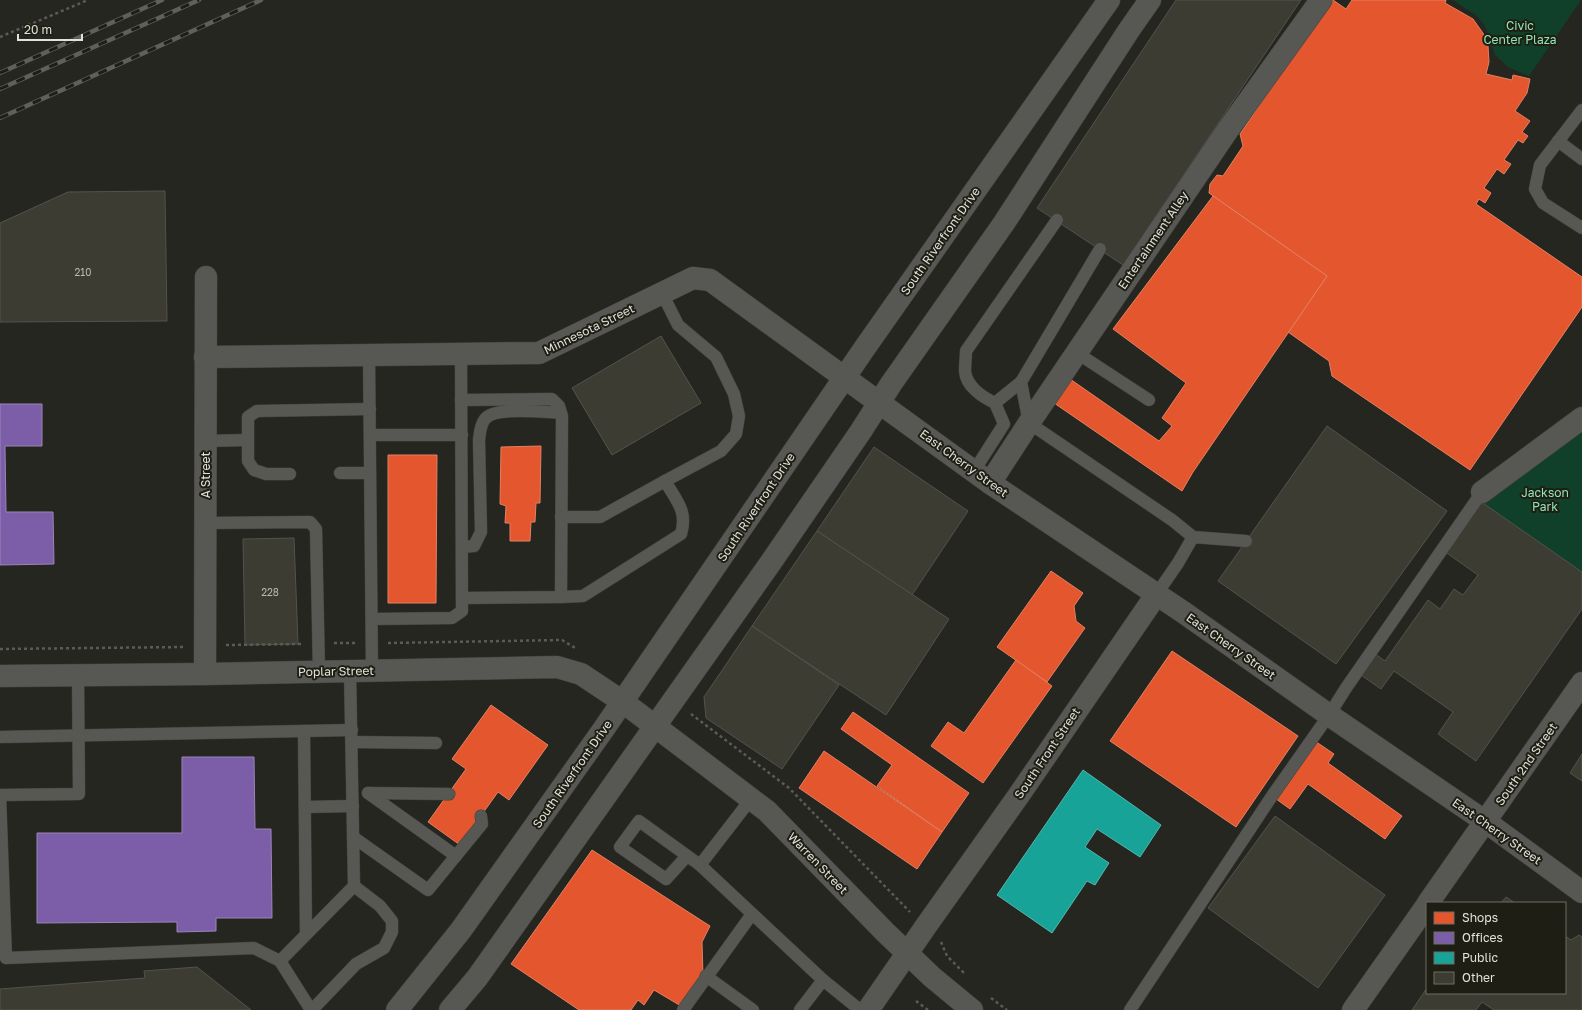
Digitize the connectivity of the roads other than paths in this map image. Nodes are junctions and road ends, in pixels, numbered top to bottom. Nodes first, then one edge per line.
1 (1109, 0) edge
2 (1150, 0) edge
3 (1321, 0) edge
4 (1582, 110) edge
5 (1558, 141) junction
6 (1582, 159) edge
7 (1056, 220) dead end
8 (1582, 228) edge
9 (1100, 249) dead end
10 (206, 277) dead end
11 (662, 294) junction
12 (1077, 353) junction
13 (461, 354) junction
14 (370, 355) junction
15 (205, 357) junction
16 (845, 378) junction
17 (1020, 382) junction
18 (461, 400) junction
19 (1149, 400) dead end
20 (879, 403) junction
21 (995, 403) junction
22 (370, 410) junction
23 (561, 413) junction
24 (1582, 418) edge
25 (1029, 423) junction
26 (370, 435) junction
27 (462, 435) junction
28 (248, 440) junction
29 (205, 441) junction
30 (340, 473) dead end
31 (370, 473) junction
32 (290, 474) dead end
33 (982, 477) junction
34 (665, 481) junction
35 (1482, 492) joint
36 (561, 517) junction
37 (205, 523) junction
38 (1193, 537) junction
39 (1246, 541) dead end
40 (462, 547) junction
41 (1156, 595) junction
42 (561, 597) junction
43 (462, 598) junction
44 (372, 619) junction
45 (361, 671) junction
46 (319, 672) junction
47 (205, 674) junction
48 (0, 676) edge
49 (78, 676) junction
50 (1582, 683) edge
51 (623, 702) junction
52 (1330, 715) junction
53 (655, 726) junction
54 (352, 730) junction
55 (304, 731) junction
56 (78, 736) junction
57 (0, 737) edge
58 (352, 742) junction
59 (436, 743) dead end
60 (353, 793) junction
61 (368, 793) junction
62 (449, 794) dead end
63 (0, 795) edge
64 (751, 799) junction
65 (353, 806) junction
66 (305, 807) junction
67 (481, 816) dead end
68 (1486, 822) junction
69 (353, 837) junction
70 (456, 856) junction
71 (687, 856) junction
72 (700, 865) junction
73 (354, 886) junction
74 (1582, 892) edge
75 (1429, 902) edge
76 (1426, 907) edge
77 (752, 914) junction
78 (306, 934) junction
79 (907, 953) junction
80 (280, 961) junction
81 (706, 976) junction
82 (823, 980) junction
83 (1359, 1008) edge
84 (311, 1010) edge
85 (397, 1010) edge
86 (450, 1010) edge
87 (683, 1010) edge
88 (753, 1010) edge
89 (800, 1010) edge
90 (860, 1010) edge
91 (868, 1010) edge
92 (972, 1010) edge
93 (1130, 1010) edge

1 - 16 street, South Riverfront Drive
2 - 20 street
3 - 12 street, Entertainment Alley
4 - 5 lane
5 - 6 lane
5 - 8 lane
7 - 21 lane
9 - 17 lane
10 - 15 street, A Street
11 - 13 street, Minnesota Street
11 - 16 street, Minnesota Street
11 - 34 lane
12 - 19 lane
12 - 25 street, Entertainment Alley
13 - 14 street, Minnesota Street
13 - 18 lane
14 - 15 street, Minnesota Street
14 - 22 lane
15 - 29 street, A Street
16 - 20 street, Minnesota Street
16 - 51 street, South Riverfront Drive
17 - 21 lane
17 - 25 lane
18 - 23 lane
18 - 27 lane
20 - 33 street, East Cherry Street
20 - 53 street
21 - 33 lane
22 - 26 lane
22 - 28 lane
23 - 36 lane
23 - 40 lane
24 - 35 street
25 - 33 street, Entertainment Alley
25 - 38 lane
26 - 27 lane
26 - 31 lane
27 - 40 lane
28 - 29 lane
28 - 32 lane
29 - 37 street, A Street
30 - 31 lane
31 - 44 lane
33 - 41 street, East Cherry Street
34 - 36 lane
34 - 42 lane
35 - 52 lane
36 - 42 lane
37 - 46 lane
37 - 47 street, A Street
38 - 39 lane
38 - 41 lane, South Front Street
40 - 43 lane
41 - 52 street, East Cherry Street
41 - 79 street, South Front Street
42 - 43 lane
43 - 44 lane
44 - 45 lane
45 - 46 street, Poplar Street
45 - 51 street, Poplar Street
45 - 54 lane
46 - 47 street, Poplar Street
47 - 49 street, Poplar Street
48 - 49 street, Poplar Street
49 - 56 lane
50 - 68 street, South 2nd Street
51 - 53 street, Poplar Street
51 - 85 street, South Riverfront Drive
52 - 68 street, East Cherry Street
52 - 93 lane
53 - 64 street, Warren Street
53 - 86 street
54 - 55 lane
54 - 58 lane
55 - 56 lane
55 - 66 lane
56 - 57 lane
56 - 63 lane
58 - 59 lane
58 - 60 lane
60 - 61 lane
60 - 65 lane
61 - 62 lane
61 - 70 lane
63 - 80 lane
64 - 72 lane
64 - 79 street, Warren Street
65 - 66 lane
65 - 69 lane
66 - 78 lane
67 - 70 lane
68 - 74 street, East Cherry Street
68 - 75 street, South 2nd Street
69 - 70 lane
69 - 73 lane
71 - 71 lane
71 - 72 lane
72 - 77 lane
73 - 78 lane
73 - 84 lane
76 - 83 street, South 2nd Street
77 - 81 lane
77 - 82 lane
78 - 80 lane
79 - 91 street, South Front Street
79 - 92 street, Warren Street
80 - 84 lane
81 - 87 lane
81 - 88 lane
82 - 89 lane
82 - 90 lane

